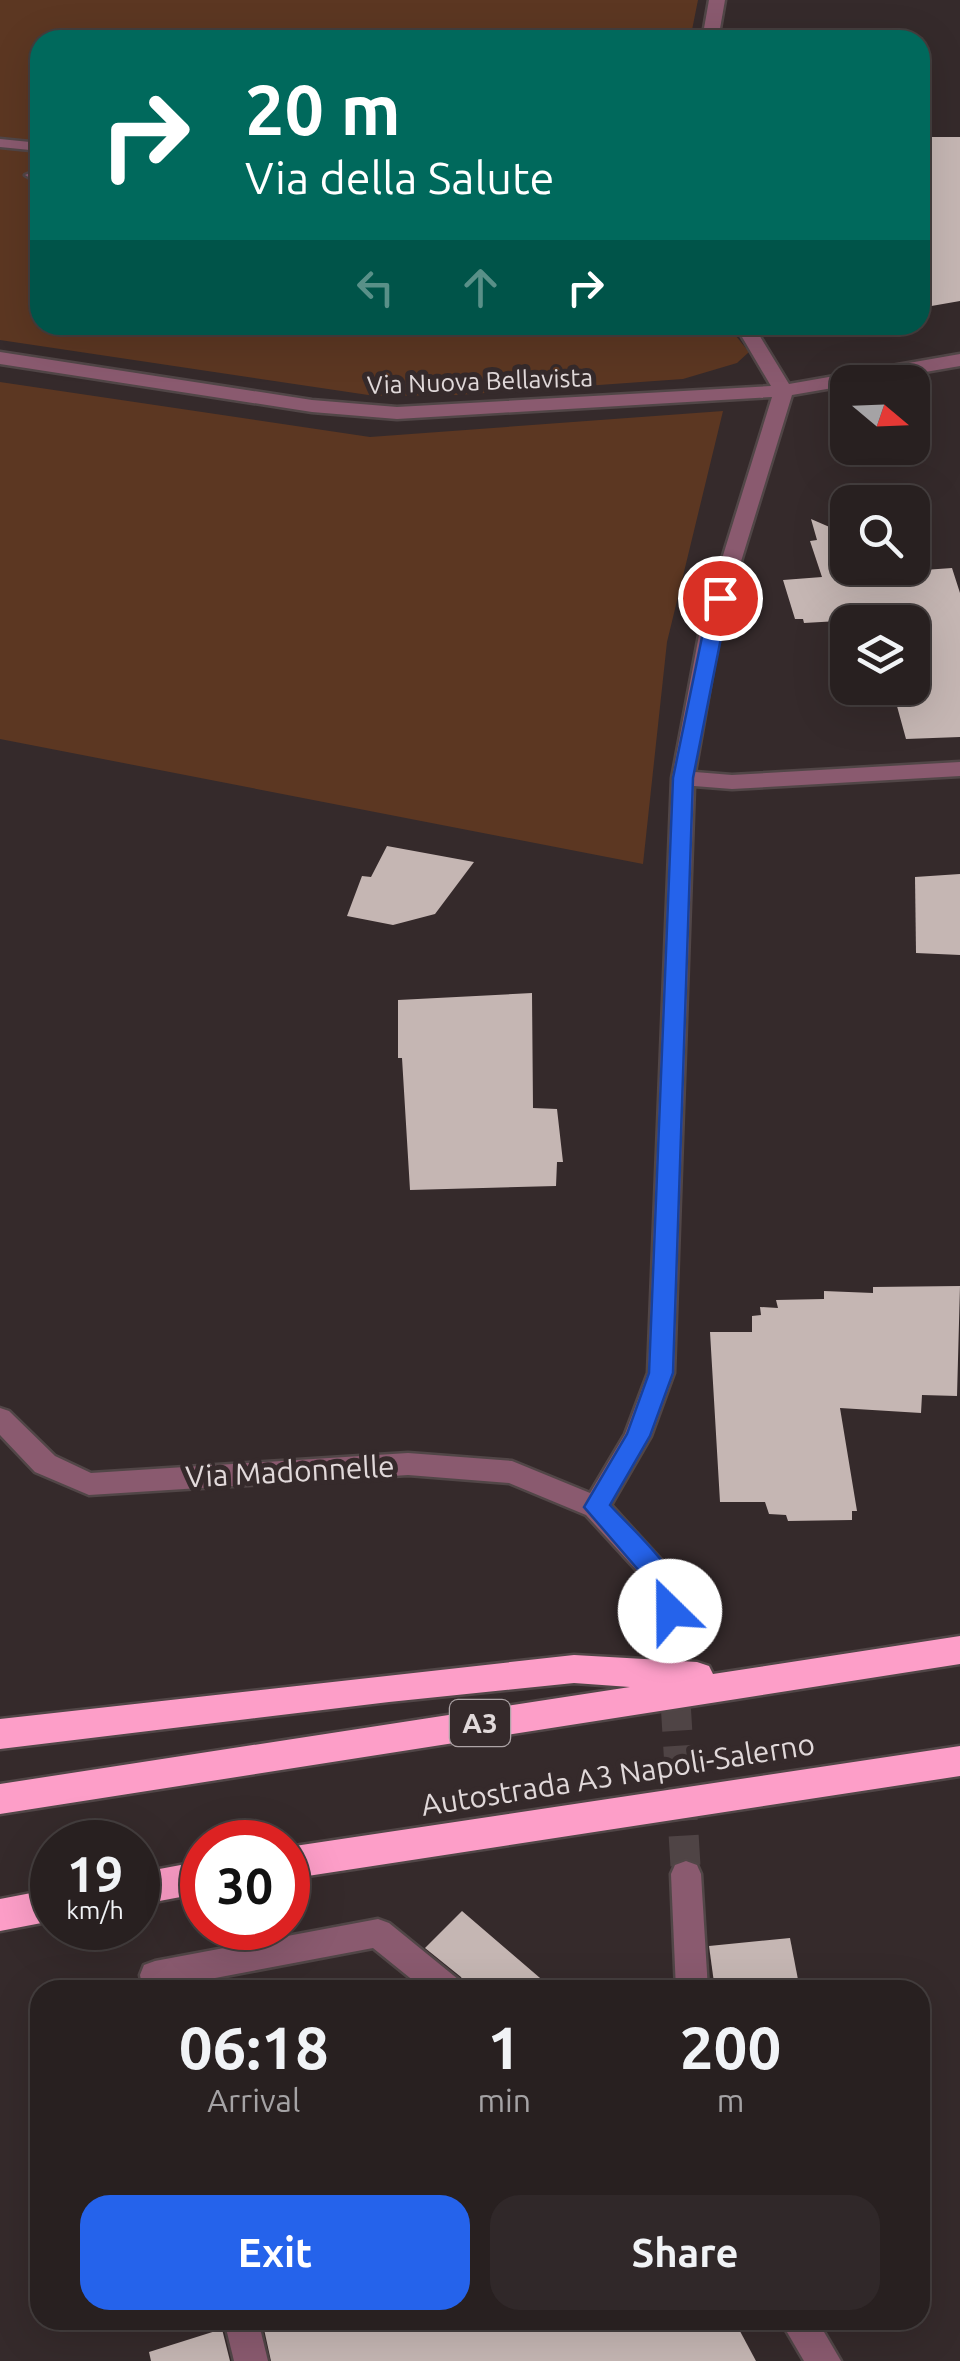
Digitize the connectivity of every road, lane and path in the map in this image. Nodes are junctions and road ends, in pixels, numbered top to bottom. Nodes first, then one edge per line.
1 (717, 0) edge
2 (712, 30) edge
3 (0, 144) edge
4 (30, 146) edge
5 (750, 335) edge
6 (0, 358) edge
7 (960, 360) edge
8 (784, 391) junction
9 (960, 769) edge
10 (683, 778) junction
11 (0, 1418) edge
12 (596, 1507) junction
13 (670, 1611) tunnel mouth
14 (960, 1650) edge
15 (760, 1679) junction
16 (0, 1734) edge
17 (960, 1761) edge
18 (0, 1799) edge
19 (310, 1860) edge
20 (686, 1874) tunnel mouth
21 (30, 1909) edge
22 (0, 1915) edge
23 (156, 1980) edge
24 (436, 1980) edge
25 (691, 1980) edge
26 (243, 2330) edge
27 (804, 2330) edge
28 (251, 2361) edge
29 (824, 2361) edge

1 - 2 street
3 - 4 lane
5 - 8 street
6 - 8 street, Via Nuova Bellavista
7 - 8 street, Via Nuova Bellavista
8 - 10 street
9 - 10 street
10 - 12 street
11 - 12 street, Via Madonnelle
12 - 13 street
14 - 15 highway, A3
15 - 16 highway
15 - 18 highway, A3
17 - 19 highway, Autostrada A3 Napoli-Salerno
20 - 25 street
21 - 22 highway
23 - 24 street
26 - 28 street
27 - 29 street

